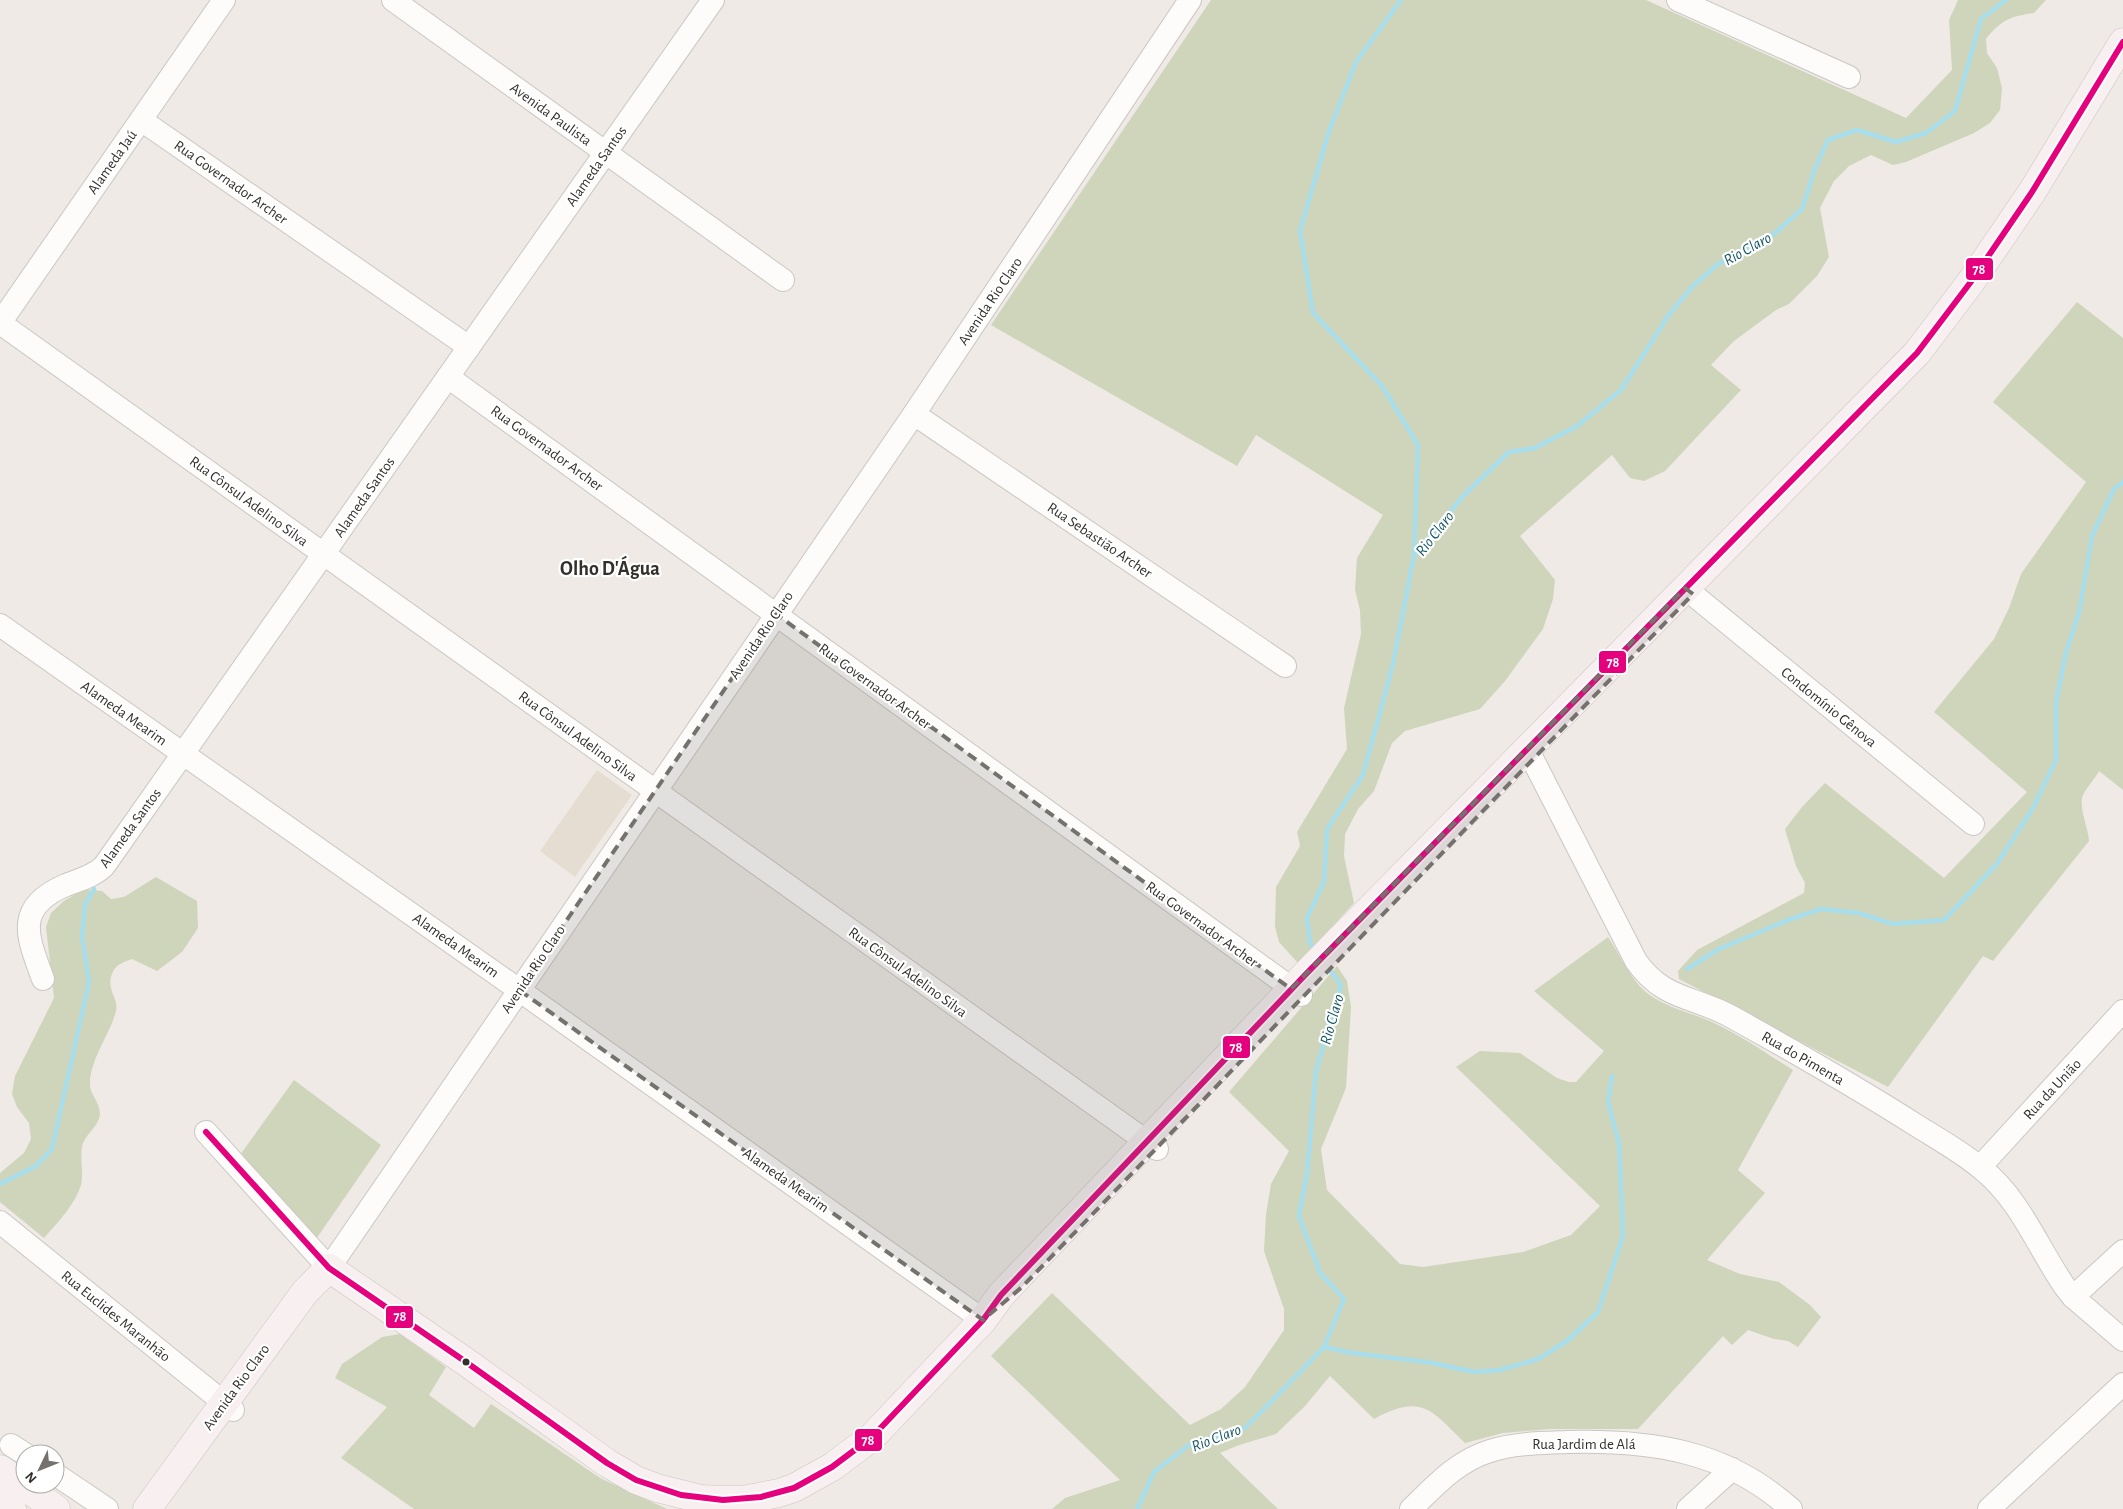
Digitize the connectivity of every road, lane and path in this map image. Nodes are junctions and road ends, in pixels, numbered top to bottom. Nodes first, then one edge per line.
1 (224, 0) edge
2 (393, 0) edge
3 (713, 0) edge
4 (1190, 0) edge
5 (1678, 0) edge
6 (2123, 42) edge
7 (2123, 64) edge
8 (1849, 77) dead end
9 (142, 120) junction
10 (606, 153) junction
11 (783, 280) dead end
12 (0, 323) edge
13 (469, 347) junction
14 (448, 377) junction
15 (914, 414) junction
16 (324, 554) junction
17 (1689, 591) junction
18 (776, 614) junction
19 (0, 626) edge
20 (1285, 666) dead end
21 (184, 754) junction
22 (1529, 754) junction
23 (655, 791) junction
24 (1973, 824) dead end
25 (43, 979) dead end
26 (1304, 984) junction
27 (519, 990) junction
28 (2123, 1011) edge
29 (206, 1132) dead end
30 (1152, 1146) junction
31 (1980, 1167) junction
32 (0, 1222) edge
33 (2123, 1250) edge
34 (329, 1268) junction
35 (2073, 1297) junction
36 (983, 1320) junction
37 (2123, 1340) edge
38 (2123, 1384) edge
39 (228, 1407) junction
40 (12, 1456) edge
41 (1732, 1469) junction
42 (65, 1481) edge
43 (0, 1500) edge
44 (12, 1509) edge
45 (56, 1509) edge
46 (107, 1509) edge
47 (147, 1509) edge
48 (162, 1509) edge
49 (1411, 1509) edge
50 (1688, 1509) edge
51 (1791, 1509) edge
52 (1989, 1509) edge

1 - 9 street, Alameda Jaú
2 - 10 street, Avenida Paulista
3 - 10 street, Alameda Santos
4 - 15 street, Avenida Rio Claro
5 - 8 street
6 - 17 main road
7 - 17 main road
9 - 12 street, Alameda Jaú
9 - 13 street, Rua Governador Archer
10 - 11 street, Avenida Paulista
10 - 13 street, Alameda Santos
12 - 16 street, Rua Cônsul Adelino Silva
13 - 14 street, Alameda Santos
14 - 16 street, Alameda Santos
14 - 18 street, Rua Governador Archer
15 - 18 street, Avenida Rio Claro
15 - 20 street, Rua Sebastião Archer
16 - 21 street, Alameda Santos
16 - 23 street, Rua Cônsul Adelino Silva
17 - 22 main road
17 - 24 street, Condomínio Gênova
18 - 23 street, Avenida Rio Claro
18 - 26 street, Rua Governador Archer
19 - 21 street, Alameda Mearim
21 - 25 street, Alameda Santos
21 - 27 street, Alameda Mearim
22 - 26 main road
22 - 31 street, Rua do Pimenta
23 - 27 street, Avenida Rio Claro
23 - 30 street, Rua Cônsul Adelino Silva
26 - 30 main road
27 - 34 street, Avenida Rio Claro
27 - 36 street, Alameda Mearim
28 - 31 street, Rua da União
29 - 34 street
30 - 36 main road
31 - 35 street, Rua do Pimenta
32 - 39 street, Rua Euclides Maranhão
33 - 35 street
34 - 36 main road
34 - 39 main road, Avenida Rio Claro
35 - 37 street, Rua do Pimenta
38 - 52 street
39 - 47 main road, Avenida Rio Claro
39 - 48 main road, Avenida Rio Claro
40 - 45 main road
41 - 49 street, Rua Jardim de Alá
41 - 50 street
41 - 51 street, Rua Jardim de Alá
42 - 46 street
43 - 44 main road

